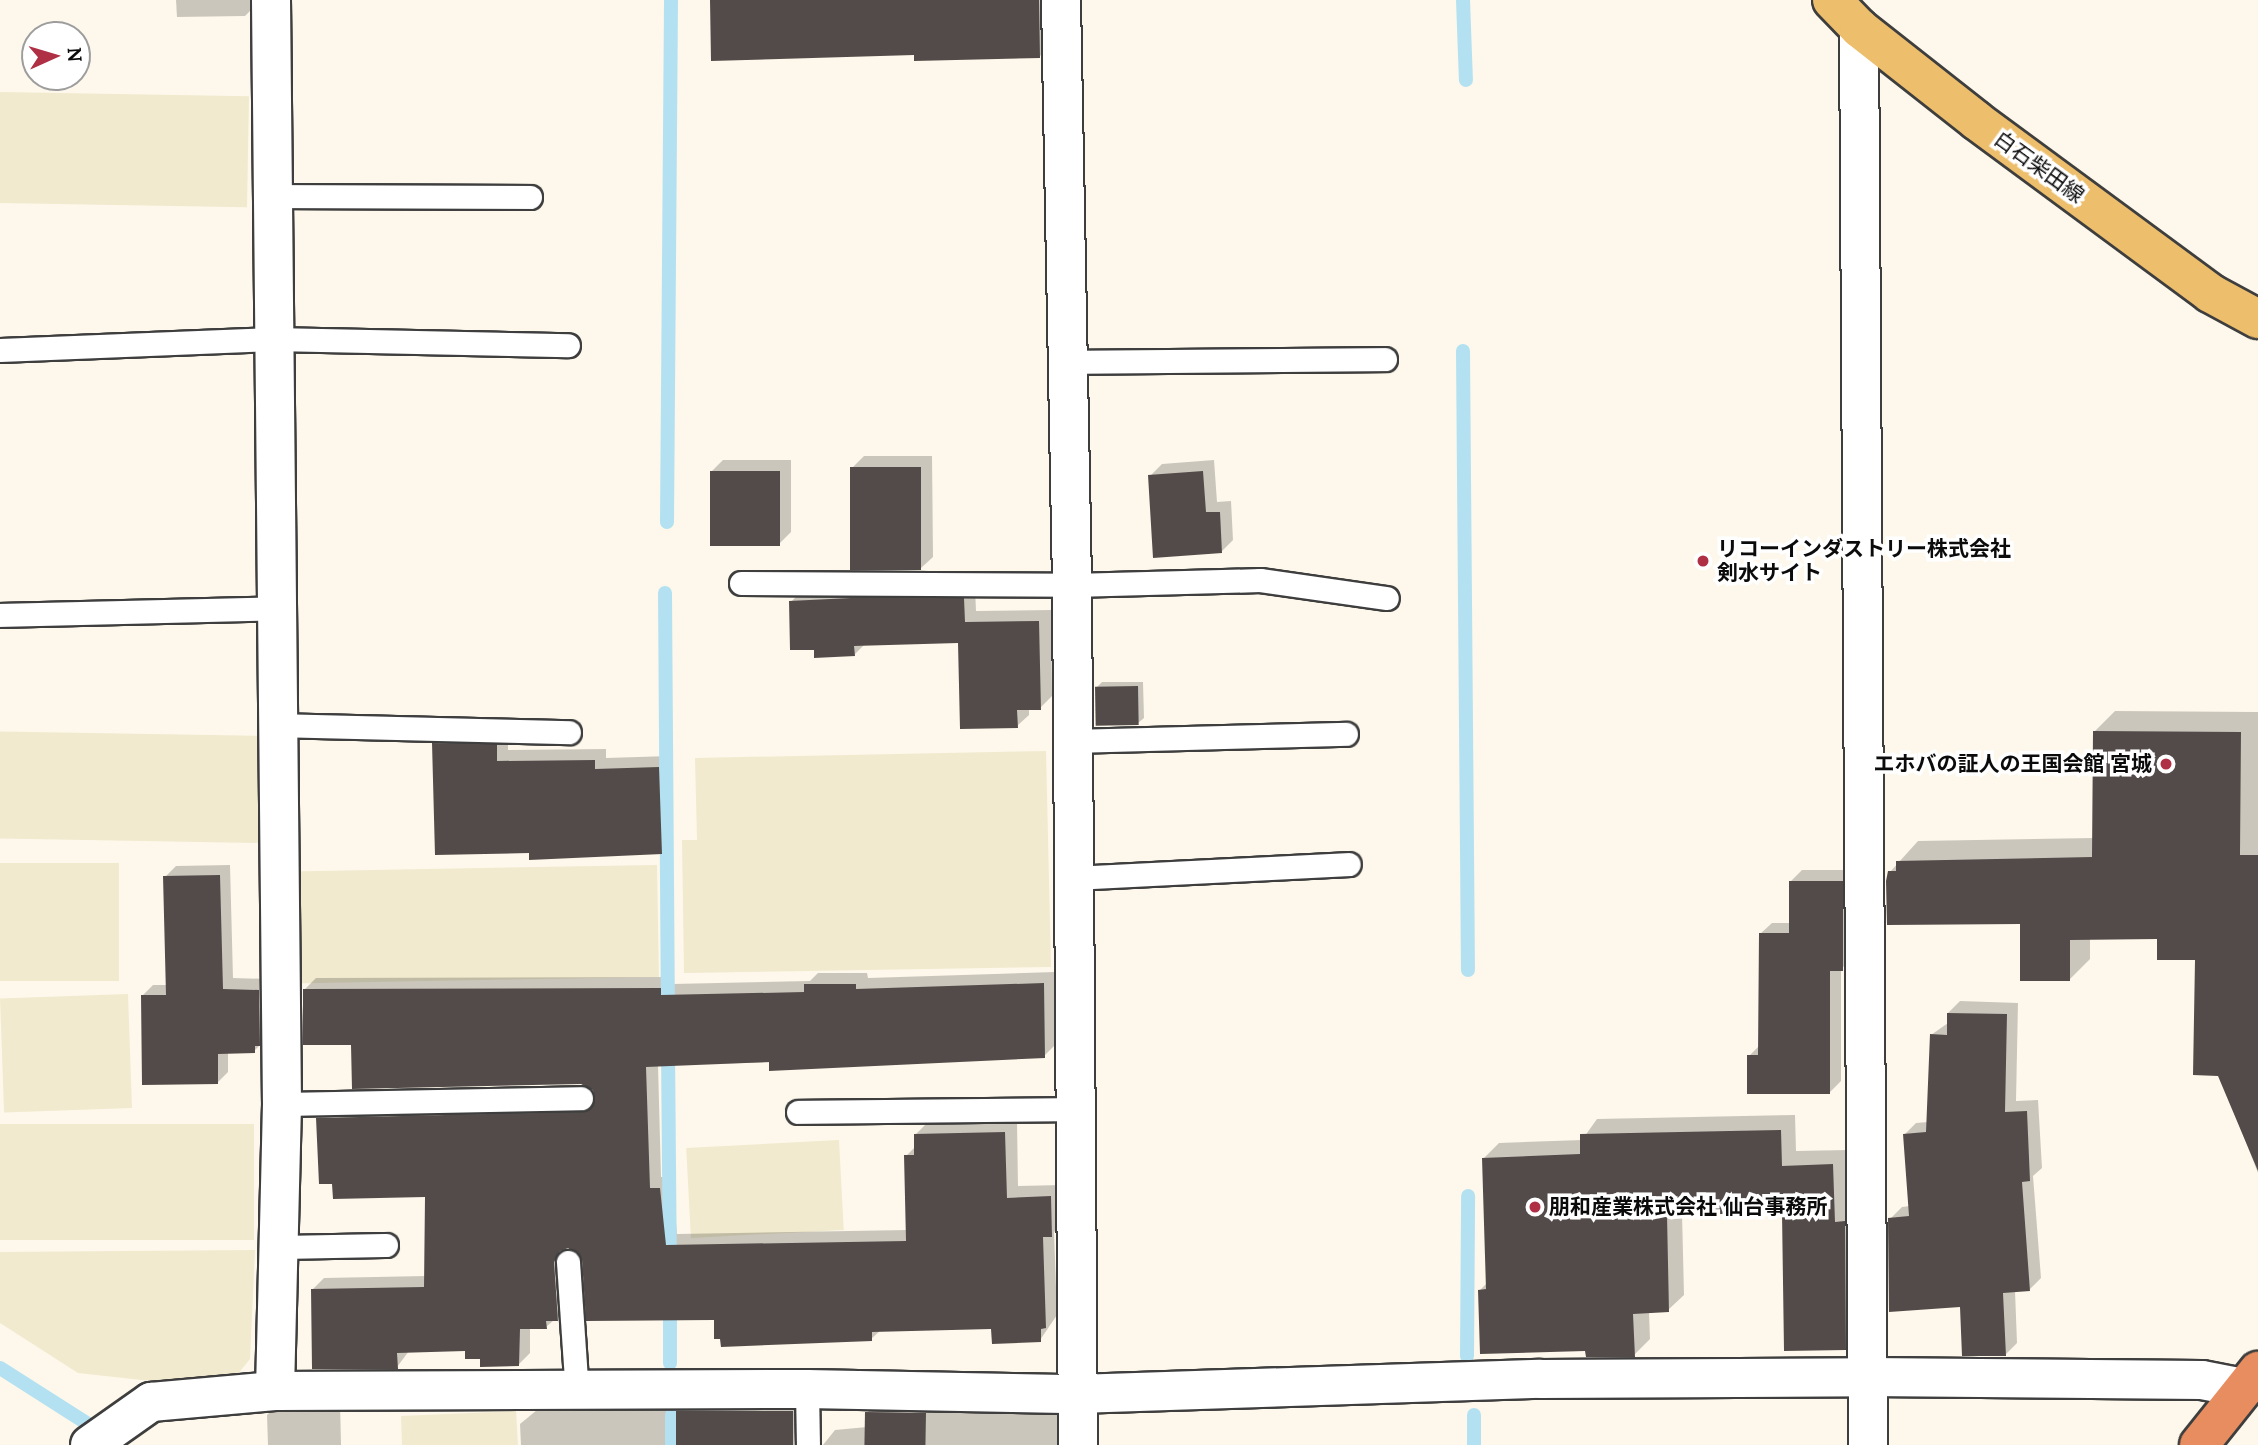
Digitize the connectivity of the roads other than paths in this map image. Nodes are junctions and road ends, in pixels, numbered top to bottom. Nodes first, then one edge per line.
1 (271, 0) edge
2 (1061, 0) edge
3 (1832, 0) edge
4 (1858, 28) junction
5 (271, 196) junction
6 (530, 197) dead end
7 (2258, 319) edge
8 (274, 339) junction
9 (568, 345) dead end
10 (0, 349) edge
11 (1385, 359) dead end
12 (1065, 362) junction
13 (741, 583) dead end
14 (1072, 585) junction
15 (1387, 598) dead end
16 (278, 608) junction
17 (0, 614) edge
18 (275, 725) junction
19 (569, 732) dead end
20 (1346, 734) dead end
21 (1073, 741) junction
22 (1349, 864) dead end
23 (1074, 878) junction
24 (581, 1098) dead end
25 (282, 1104) junction
26 (1072, 1110) junction
27 (799, 1112) dead end
28 (386, 1245) dead end
29 (280, 1247) junction
30 (568, 1262) dead end
31 (1868, 1377) junction
32 (2251, 1379) edge
33 (807, 1389) junction
34 (275, 1391) junction
35 (576, 1393) junction
36 (1077, 1394) junction
37 (90, 1445) edge
38 (807, 1445) edge
39 (1078, 1445) edge
40 (1868, 1445) edge
41 (2199, 1445) edge

1 - 5 street
2 - 12 street
3 - 4 main road, 白石柴田線
4 - 7 main road, 白石柴田線
4 - 31 street
5 - 6 lane
5 - 8 street
8 - 9 lane
8 - 10 lane
8 - 16 street
11 - 12 lane
12 - 14 street
13 - 14 lane
14 - 15 lane
14 - 21 street
16 - 17 lane
16 - 18 street
18 - 19 lane
18 - 25 street
20 - 21 lane
21 - 23 street
22 - 23 lane
23 - 26 street
24 - 25 lane
25 - 29 street
26 - 27 lane
26 - 36 street
28 - 29 lane
29 - 34 street
30 - 35 lane
31 - 32 street
31 - 36 street
31 - 40 street
32 - 41 highway
33 - 35 street
33 - 36 street
33 - 38 lane
34 - 35 street
34 - 37 street
36 - 39 street

